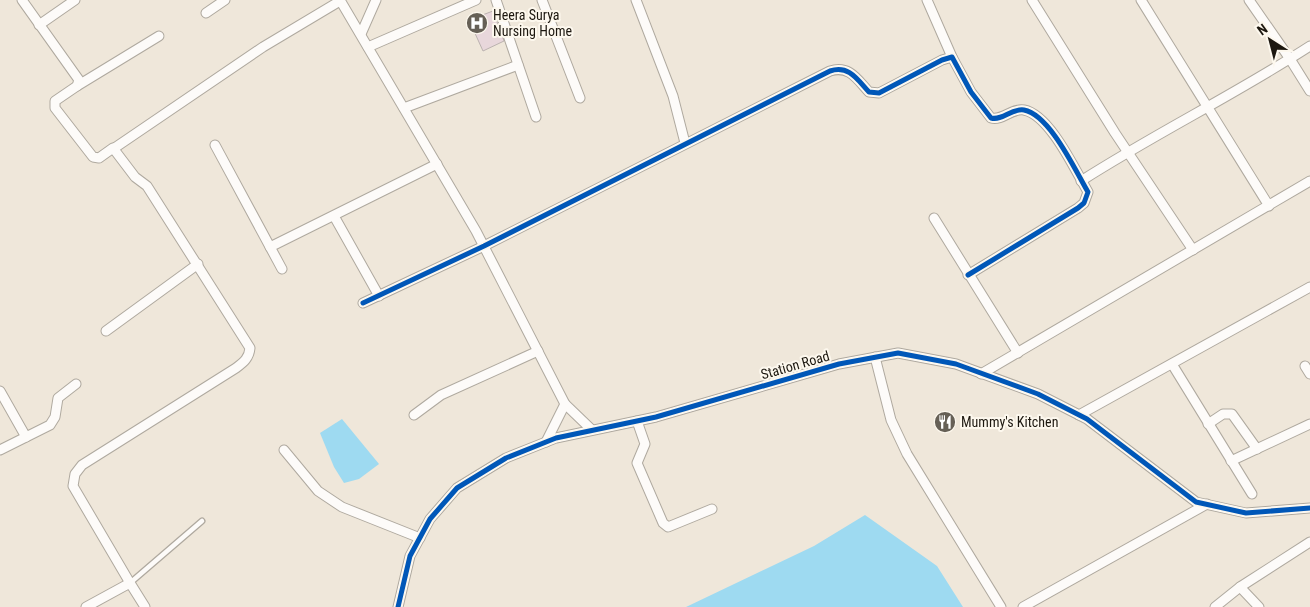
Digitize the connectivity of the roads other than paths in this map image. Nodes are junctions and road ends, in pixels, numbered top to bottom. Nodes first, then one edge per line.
1 (22, 0) edge
2 (75, 0) edge
3 (226, 0) edge
4 (340, 0) edge
5 (376, 0) edge
6 (476, 0) edge
7 (496, 0) edge
8 (542, 0) edge
9 (636, 0) edge
10 (927, 0) edge
11 (1032, 0) edge
12 (1141, 0) edge
13 (1249, 0) edge
14 (206, 12) dead end
15 (38, 25) junction
16 (360, 34) junction
17 (159, 36) dead end
18 (1310, 46) edge
19 (368, 48) junction
20 (952, 57) junction
21 (1290, 59) junction
22 (518, 65) junction
23 (77, 86) junction
24 (1310, 91) edge
25 (580, 98) dead end
26 (404, 108) junction
27 (1208, 108) junction
28 (536, 117) dead end
29 (685, 143) junction
30 (215, 145) dead end
31 (113, 149) junction
32 (1127, 151) junction
33 (437, 164) junction
34 (1081, 181) junction
35 (1310, 181) edge
36 (1269, 206) junction
37 (334, 216) junction
38 (934, 218) dead end
39 (484, 246) junction
40 (270, 248) junction
41 (1193, 250) junction
42 (198, 264) junction
43 (282, 269) dead end
44 (968, 275) junction
45 (1310, 287) edge
46 (379, 296) junction
47 (363, 304) dead end
48 (106, 332) dead end
49 (538, 351) junction
50 (1018, 352) junction
51 (875, 357) junction
52 (1172, 364) junction
53 (982, 374) junction
54 (76, 384) dead end
55 (0, 391) edge
56 (565, 404) junction
57 (414, 415) dead end
58 (1079, 415) junction
59 (637, 421) junction
60 (1208, 424) junction
61 (1310, 424) edge
62 (592, 430) junction
63 (26, 437) junction
64 (546, 442) junction
65 (1257, 449) junction
66 (0, 450) edge
67 (284, 450) dead end
68 (1231, 461) junction
69 (1252, 494) dead end
70 (1207, 504) junction
71 (712, 508) dead end
72 (1310, 508) edge
73 (202, 521) dead end
74 (420, 538) junction
75 (1310, 542) edge
76 (130, 583) junction
77 (1240, 587) junction
78 (86, 607) edge
79 (145, 607) edge
80 (398, 607) edge
81 (1002, 607) edge
82 (1023, 607) edge
83 (1214, 607) edge
84 (1259, 607) edge

1 - 15 street
2 - 15 street
3 - 14 street
4 - 16 street
4 - 31 street
5 - 16 street
6 - 19 street
7 - 22 street
8 - 25 street
9 - 29 street
10 - 20 street
11 - 32 street
12 - 27 street
13 - 21 street
15 - 23 street
16 - 19 street
17 - 23 street
18 - 21 street
19 - 26 street
20 - 29 street
20 - 34 street
21 - 24 street
21 - 27 street
22 - 26 street
22 - 28 street
23 - 31 street
26 - 33 street
27 - 32 street
27 - 36 street
29 - 39 street
30 - 40 street
31 - 42 street
32 - 34 street
32 - 41 street
33 - 37 street
33 - 39 street
34 - 44 street
35 - 36 street
36 - 41 street
37 - 40 street
37 - 46 street
38 - 44 street
39 - 46 street
39 - 49 street
40 - 43 street
41 - 50 street
42 - 48 street
42 - 76 street
44 - 50 street
45 - 52 street
46 - 47 street
49 - 56 street
49 - 57 street
50 - 53 street
51 - 53 street, Station Road
51 - 59 street, Station Road
51 - 81 street
52 - 58 street
52 - 60 street
53 - 58 street, Station Road
54 - 63 street
55 - 63 street
56 - 62 street
56 - 64 street
58 - 70 street, Station Road
59 - 62 street, Station Road
59 - 71 street
60 - 65 street
60 - 68 street
61 - 65 street
62 - 64 street, Station Road
63 - 66 street
64 - 74 street, Station Road
65 - 68 street
67 - 74 street
68 - 69 street
70 - 72 street, Station Road
70 - 82 street
73 - 76 lane
74 - 80 street, Station Road
75 - 77 street
76 - 78 street
76 - 79 street
77 - 83 street
77 - 84 street

